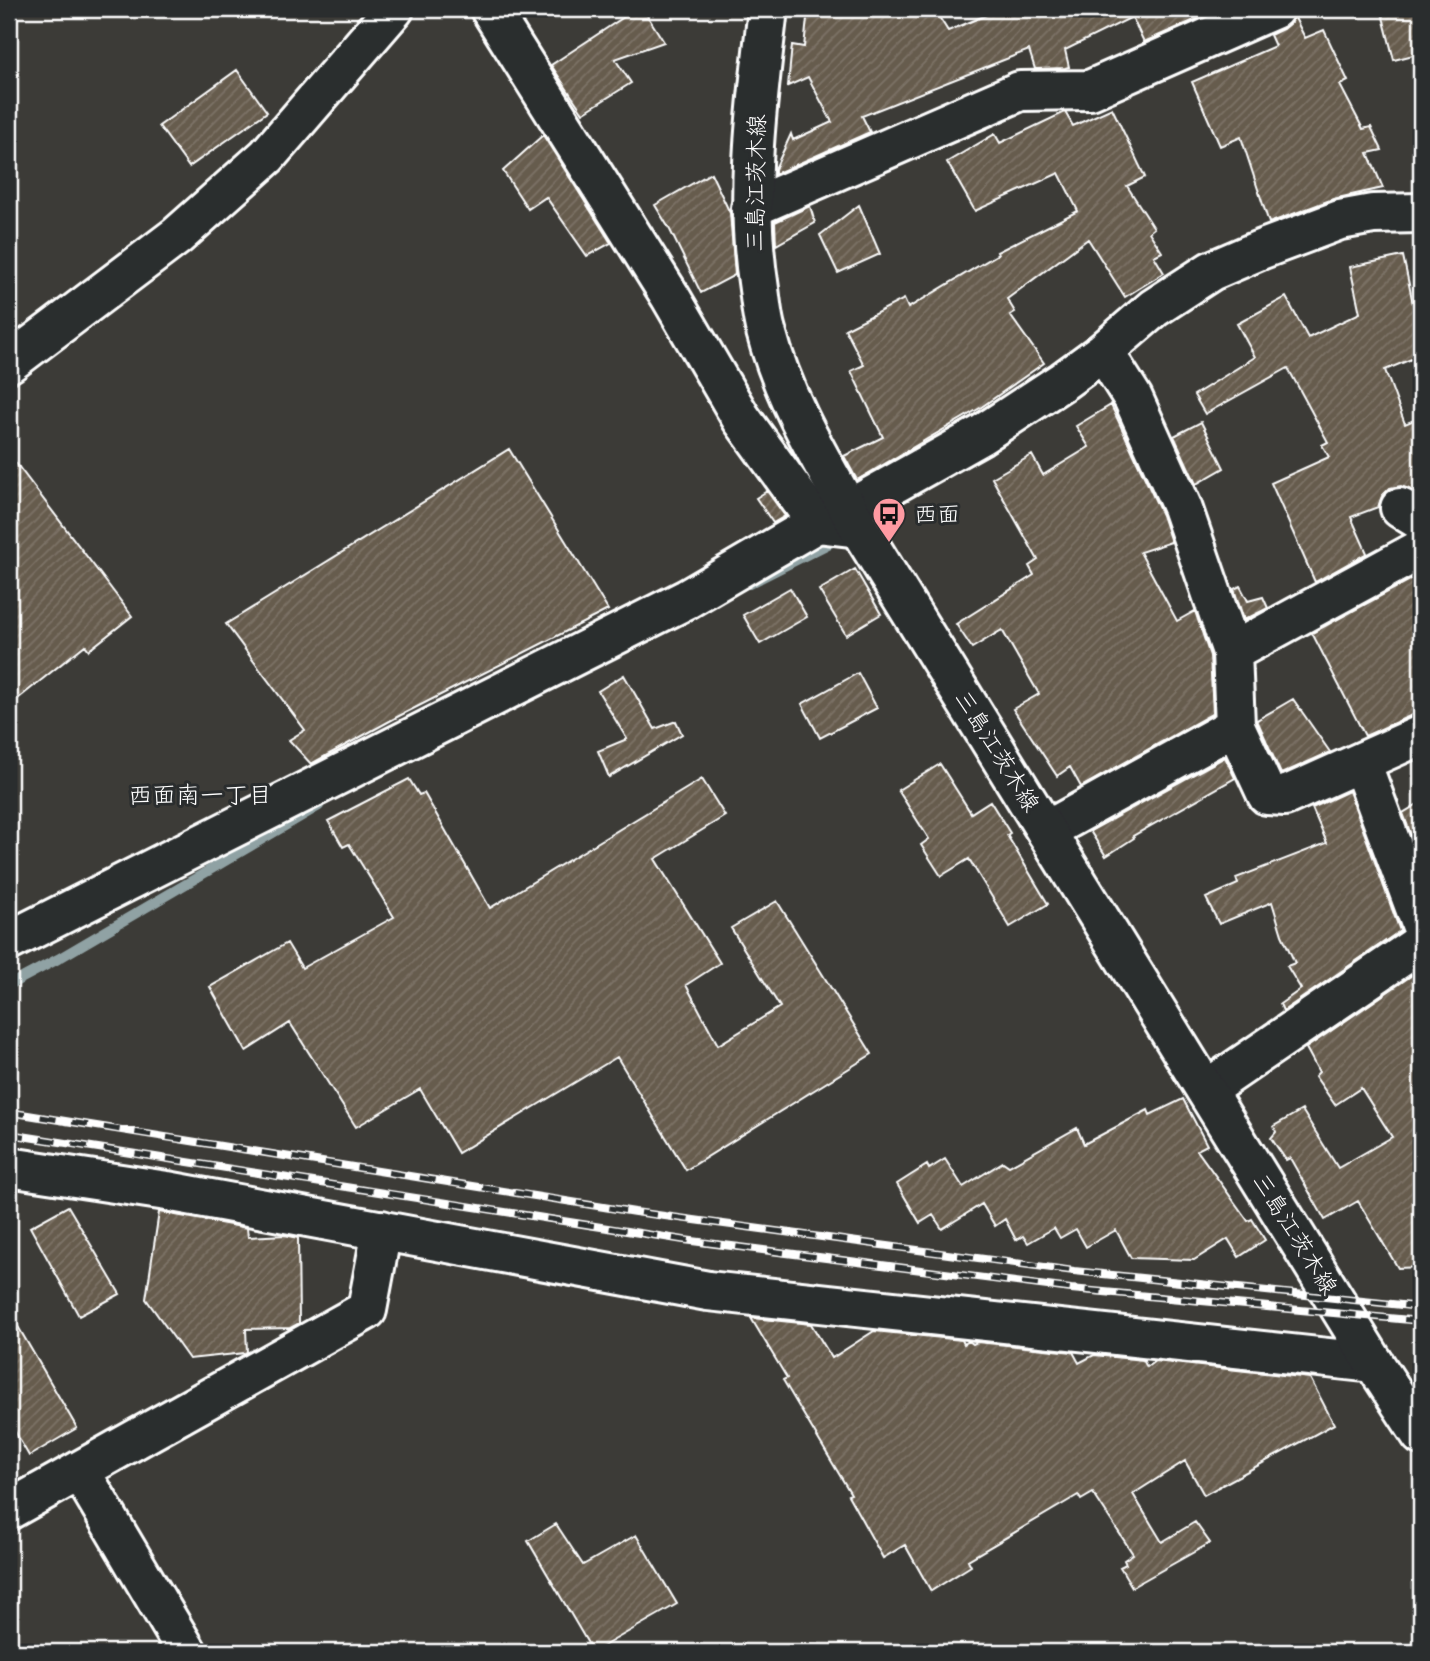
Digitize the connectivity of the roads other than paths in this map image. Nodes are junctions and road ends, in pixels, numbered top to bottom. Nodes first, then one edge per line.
1 (394, 9) edge
2 (490, 9) edge
3 (768, 9) edge
4 (1274, 9) edge
5 (751, 208) junction
6 (1421, 213) edge
7 (9, 363) edge
8 (1114, 369) dead end
9 (842, 520) junction
10 (1421, 549) edge
11 (1232, 652) junction
12 (1235, 726) junction
13 (1421, 735) edge
14 (1361, 762) junction
15 (1046, 831) junction
16 (1421, 924) edge
17 (9, 941) edge
18 (1421, 943) edge
19 (1206, 1090) junction
20 (9, 1167) edge
21 (382, 1230) junction
22 (1374, 1363) junction
23 (1421, 1435) edge
24 (80, 1471) junction
25 (9, 1510) edge
26 (187, 1652) edge

1 - 7 street
2 - 9 street
3 - 5 street, 三島江茨木線
4 - 5 street
5 - 9 street, 三島江茨木線
6 - 9 street
8 - 11 street
9 - 15 street, 三島江茨木線
9 - 17 street
10 - 11 street
11 - 12 street
12 - 14 street
12 - 15 street
13 - 14 street
14 - 16 street
15 - 19 street, 三島江茨木線
18 - 19 street
19 - 22 street, 三島江茨木線
20 - 21 street
21 - 22 street
21 - 24 street
22 - 23 street, 三島江茨木線
24 - 25 street
24 - 26 street

